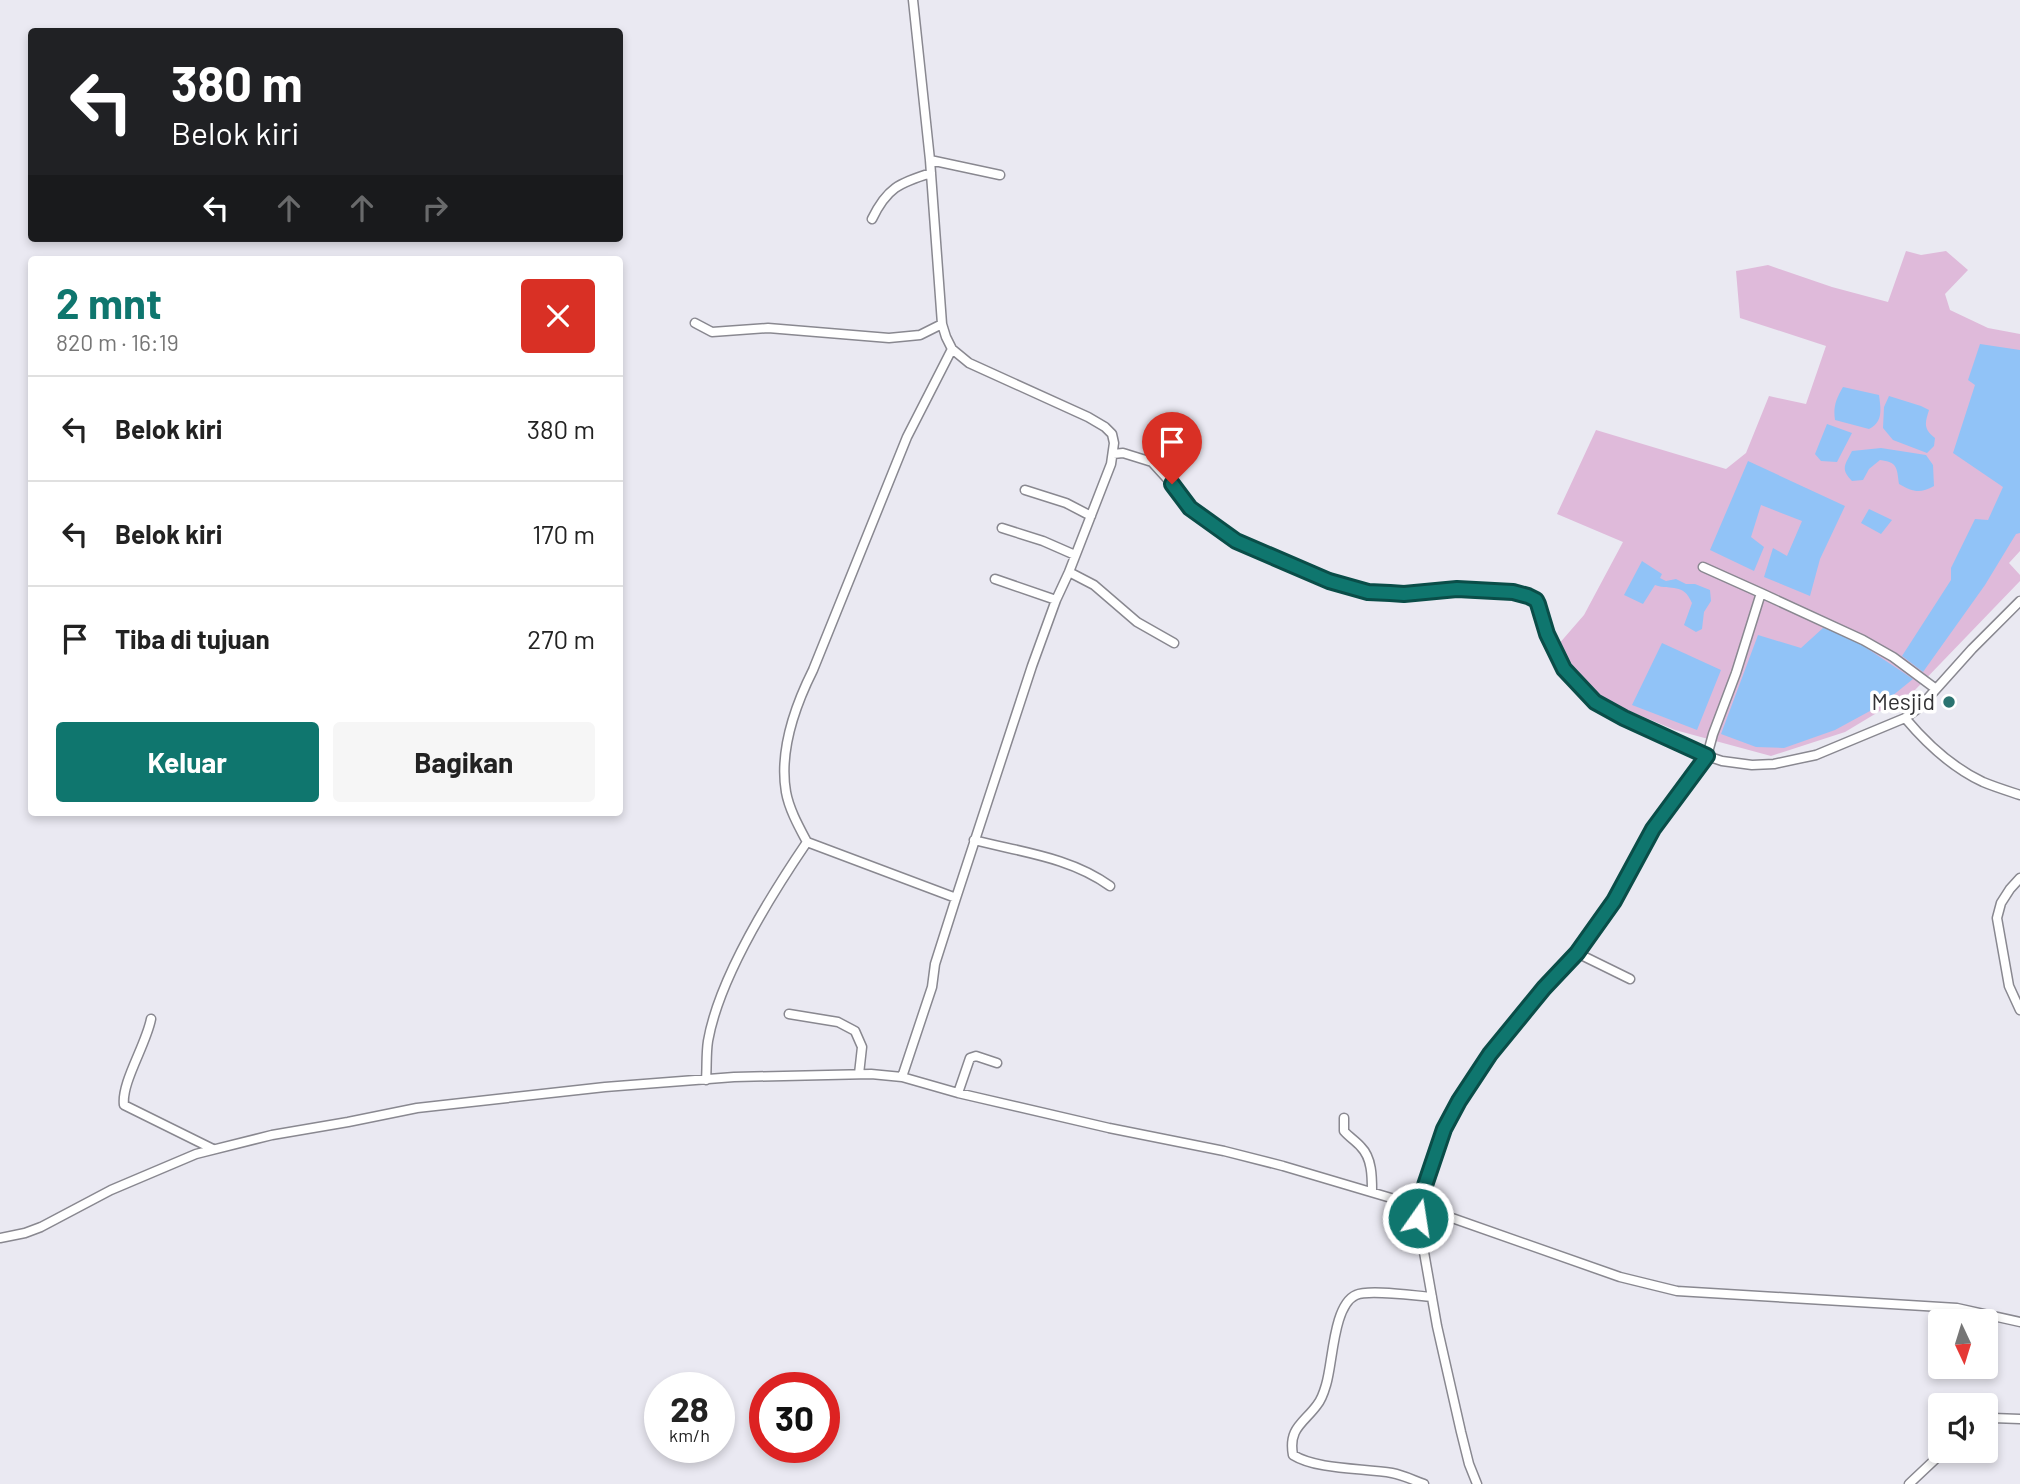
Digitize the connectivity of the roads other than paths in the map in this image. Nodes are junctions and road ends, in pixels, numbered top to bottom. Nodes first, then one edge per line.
1 (913, 0) edge
2 (930, 160) junction
3 (931, 173) junction
4 (1000, 175) dead end
5 (872, 219) dead end
6 (695, 323) dead end
7 (942, 324) junction
8 (952, 349) junction
9 (1113, 454) junction
10 (1025, 490) dead end
11 (1091, 516) junction
12 (1003, 528) dead end
13 (1075, 555) junction
14 (1703, 567) dead end
15 (1069, 572) junction
16 (995, 579) dead end
17 (1761, 593) junction
18 (1056, 600) junction
19 (2020, 601) edge
20 (1174, 643) dead end
21 (1936, 689) junction
22 (1905, 718) junction
23 (1707, 756) junction
24 (2020, 795) edge
25 (974, 840) junction
26 (807, 842) junction
27 (2020, 878) edge
28 (1110, 886) dead end
29 (956, 898) junction
30 (1577, 953) junction
31 (1630, 979) dead end
32 (2020, 1010) edge
33 (789, 1014) dead end
34 (151, 1019) dead end
35 (997, 1063) dead end
36 (859, 1074) junction
37 (902, 1077) junction
38 (706, 1080) junction
39 (958, 1093) junction
40 (1344, 1118) dead end
41 (213, 1149) junction
42 (1371, 1191) junction
43 (1418, 1206) junction
44 (0, 1238) edge
45 (1432, 1297) junction
46 (2020, 1322) edge
47 (1998, 1418) edge
48 (2020, 1419) edge
49 (1931, 1463) edge
50 (1424, 1484) edge
51 (1478, 1484) edge
52 (1909, 1484) edge

1 - 2 street
2 - 3 street
2 - 4 street
3 - 5 street
3 - 7 street
6 - 7 street
7 - 8 street
8 - 9 street
8 - 26 street
9 - 11 street
9 - 23 street
10 - 11 street
11 - 13 street
12 - 13 street
13 - 15 street
14 - 17 street
15 - 18 street
15 - 20 street
16 - 18 street
17 - 21 street
17 - 23 street
18 - 25 street
19 - 21 street
21 - 22 street
22 - 23 street
22 - 24 street
23 - 30 street
25 - 28 street
25 - 29 street
26 - 29 street
26 - 38 street
27 - 32 street
29 - 37 street
30 - 31 street
30 - 43 street
33 - 36 street
34 - 41 street
35 - 39 street
36 - 37 street
36 - 38 street
37 - 39 street
38 - 41 street
39 - 42 street
40 - 42 street
41 - 44 street
42 - 43 street
43 - 45 street
43 - 46 street
45 - 50 street
45 - 51 street
47 - 48 street
49 - 52 street

